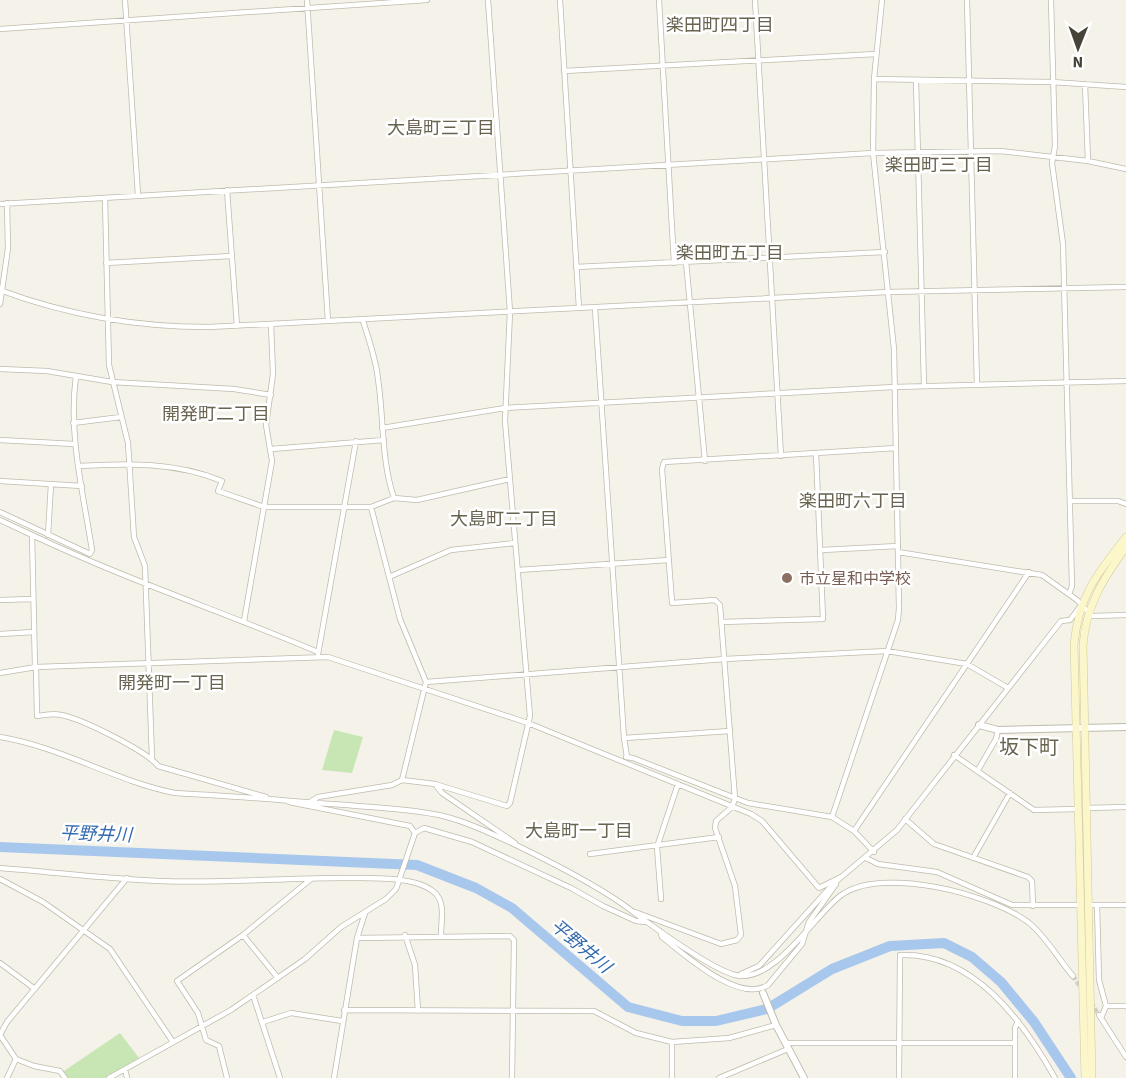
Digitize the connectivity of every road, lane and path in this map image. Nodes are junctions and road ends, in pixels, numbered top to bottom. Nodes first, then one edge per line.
1 (125, 0) edge
2 (307, 0) edge
3 (427, 0) edge
4 (489, 0) edge
5 (560, 0) edge
6 (659, 0) edge
7 (755, 0) edge
8 (882, 0) edge
9 (967, 0) edge
10 (1051, 0) edge
11 (308, 8) junction
12 (127, 20) junction
13 (0, 29) edge
14 (876, 54) junction
15 (759, 60) junction
16 (663, 65) junction
17 (564, 71) junction
18 (874, 80) junction
19 (916, 80) junction
20 (969, 81) junction
21 (1052, 82) junction
22 (1085, 84) junction
23 (1126, 87) edge
24 (971, 151) junction
25 (918, 152) junction
26 (873, 153) junction
27 (1052, 158) junction
28 (764, 159) junction
29 (1088, 161) junction
30 (667, 165) junction
31 (1126, 170) edge
32 (570, 171) junction
33 (500, 174) junction
34 (320, 184) junction
35 (227, 190) junction
36 (138, 195) junction
37 (105, 198) junction
38 (7, 203) junction
39 (0, 204) edge
40 (885, 252) junction
41 (231, 256) junction
42 (770, 258) junction
43 (686, 262) junction
44 (106, 263) junction
45 (674, 263) junction
46 (576, 267) junction
47 (1126, 287) edge
48 (1065, 288) junction
49 (1, 290) edge
50 (974, 290) junction
51 (888, 292) junction
52 (922, 292) junction
53 (772, 298) junction
54 (689, 302) junction
55 (0, 304) edge
56 (579, 308) junction
57 (595, 308) junction
58 (510, 312) junction
59 (107, 318) junction
60 (328, 321) junction
61 (363, 321) junction
62 (271, 324) junction
63 (237, 326) junction
64 (0, 369) edge
65 (76, 375) junction
66 (112, 381) junction
67 (1126, 381) edge
68 (1067, 382) junction
69 (977, 385) junction
70 (924, 386) junction
71 (894, 387) junction
72 (778, 393) junction
73 (271, 394) junction
74 (699, 398) junction
75 (601, 403) junction
76 (505, 408) junction
77 (121, 417) junction
78 (73, 423) junction
79 (382, 428) junction
80 (0, 440) edge
81 (384, 440) junction
82 (356, 441) junction
83 (75, 444) junction
84 (271, 448) junction
85 (896, 448) junction
86 (816, 453) junction
87 (781, 456) junction
88 (705, 461) junction
89 (131, 463) junction
90 (78, 466) junction
91 (510, 479) junction
92 (0, 481) edge
93 (51, 484) junction
94 (82, 486) junction
95 (394, 498) junction
96 (1070, 501) junction
97 (1126, 504) edge
98 (264, 507) junction
99 (344, 507) junction
100 (371, 507) junction
101 (0, 512) edge
102 (0, 520) edge
103 (32, 535) junction
104 (48, 536) junction
105 (1126, 537) edge
106 (516, 543) junction
107 (898, 546) junction
108 (1126, 547) edge
109 (822, 550) junction
110 (898, 552) junction
111 (669, 560) junction
112 (611, 563) junction
113 (518, 570) junction
114 (1029, 572) junction
115 (389, 577) junction
116 (145, 584) junction
117 (1069, 594) junction
118 (33, 599) junction
119 (0, 600) edge
120 (1081, 605) junction
121 (1088, 612) junction
122 (1126, 615) edge
123 (244, 621) junction
124 (721, 622) junction
125 (34, 632) junction
126 (0, 634) edge
127 (887, 651) junction
128 (318, 654) junction
129 (725, 659) junction
130 (148, 663) junction
131 (967, 664) junction
132 (35, 667) junction
133 (619, 667) junction
134 (0, 673) edge
135 (526, 673) junction
136 (426, 682) junction
137 (1008, 688) junction
138 (425, 689) junction
139 (528, 723) junction
140 (979, 724) junction
141 (1126, 727) edge
142 (1077, 728) junction
143 (1085, 728) junction
144 (998, 730) junction
145 (730, 731) junction
146 (0, 737) edge
147 (624, 738) junction
148 (954, 755) junction
149 (627, 757) junction
150 (152, 758) junction
151 (621, 760) junction
152 (978, 770) junction
153 (402, 780) junction
154 (435, 784) junction
155 (678, 784) junction
156 (1010, 793) junction
157 (735, 799) junction
158 (280, 800) junction
159 (310, 802) junction
160 (732, 807) junction
161 (1126, 807) edge
162 (1082, 808) junction
163 (832, 817) junction
164 (905, 819) junction
165 (854, 831) junction
166 (415, 833) junction
167 (719, 837) junction
168 (658, 844) junction
169 (519, 847) junction
170 (874, 852) junction
171 (590, 854) dead end
172 (866, 858) junction
173 (973, 858) junction
174 (2, 868) edge
175 (0, 874) edge
176 (841, 877) junction
177 (127, 878) junction
178 (400, 878) junction
179 (0, 879) edge
180 (311, 879) junction
181 (661, 899) dead end
182 (1085, 905) junction
183 (1097, 905) junction
184 (1126, 905) edge
185 (1033, 906) junction
186 (365, 911) junction
187 (632, 911) junction
188 (645, 922) junction
189 (84, 931) junction
190 (660, 931) junction
191 (805, 932) junction
192 (243, 935) junction
193 (405, 935) junction
194 (441, 935) junction
195 (357, 938) junction
196 (0, 963) edge
197 (736, 975) junction
198 (1073, 976) tunnel mouth
199 (278, 978) junction
200 (34, 989) junction
201 (763, 991) junction
202 (253, 995) junction
203 (1106, 1006) junction
204 (1126, 1006) edge
205 (344, 1010) junction
206 (418, 1011) junction
207 (513, 1012) junction
208 (342, 1021) junction
209 (1018, 1021) junction
210 (263, 1022) junction
211 (775, 1024) junction
212 (202, 1025) junction
213 (0, 1035) edge
214 (1088, 1037) junction
215 (173, 1042) junction
216 (672, 1042) junction
217 (900, 1042) junction
218 (1015, 1043) junction
219 (787, 1046) junction
220 (1126, 1057) edge
221 (16, 1059) junction
222 (125, 1069) junction
223 (0, 1074) edge
224 (7, 1077) edge
225 (65, 1078) edge
226 (109, 1078) edge
227 (127, 1078) edge
228 (227, 1078) edge
229 (280, 1078) edge
230 (334, 1078) edge
231 (512, 1078) edge
232 (672, 1078) edge
233 (719, 1078) edge
234 (804, 1078) edge
235 (899, 1078) edge
236 (1015, 1078) edge
237 (1056, 1078) edge
238 (1085, 1078) edge
239 (1092, 1078) edge

1 - 12 street
2 - 11 street
3 - 11 street
4 - 33 street
5 - 17 street
6 - 16 street
7 - 15 street
8 - 14 street
9 - 20 street
10 - 21 street
11 - 12 street
11 - 34 street
12 - 13 street
12 - 36 street
14 - 15 street
14 - 18 street
15 - 16 street
15 - 28 street
16 - 17 street
16 - 30 street
17 - 32 street
18 - 19 street
18 - 26 street
19 - 20 street
19 - 25 street
20 - 21 street
20 - 24 street
21 - 22 street
21 - 27 street
22 - 23 street
22 - 29 street
24 - 25 street
24 - 27 street
24 - 50 street
25 - 26 street
25 - 52 street
26 - 28 street
26 - 40 street
27 - 29 street
27 - 48 street
28 - 30 street
28 - 42 street
29 - 31 street
30 - 32 street
30 - 45 street
32 - 33 street
32 - 46 street
33 - 34 street
33 - 58 street
34 - 35 street
34 - 60 street
35 - 36 street
35 - 41 street
36 - 37 street
37 - 38 street
37 - 44 street
38 - 39 street
38 - 49 street
40 - 42 street
40 - 51 street
41 - 44 street
41 - 63 street
42 - 43 street
42 - 53 street
43 - 45 street
43 - 54 street
44 - 59 street
45 - 46 street
46 - 56 street
47 - 48 street
48 - 50 street
48 - 68 street
49 - 55 street
49 - 59 street
50 - 52 street
50 - 69 street
51 - 52 street
51 - 53 street
51 - 71 street
52 - 70 street
53 - 54 street
53 - 72 street
54 - 57 street
54 - 74 street
56 - 57 street
56 - 58 street
57 - 75 street
58 - 61 street
58 - 76 street
59 - 63 street
59 - 66 street
60 - 61 street
60 - 62 street
61 - 79 street
62 - 63 street
62 - 73 street
64 - 65 street
65 - 66 street
65 - 78 street
66 - 73 street
66 - 77 street
67 - 68 street
68 - 69 street
68 - 96 street
69 - 70 street
70 - 71 street
71 - 72 street
71 - 85 street
72 - 74 street
72 - 87 street
73 - 84 street
74 - 75 street
74 - 88 street
75 - 76 street
75 - 112 street
76 - 79 street
76 - 91 street
77 - 78 street
77 - 89 street
78 - 83 street
79 - 81 street
80 - 83 street
81 - 82 street
81 - 95 street
82 - 84 street
82 - 99 street
83 - 90 street
84 - 98 street
85 - 86 street
85 - 107 street
86 - 87 street
86 - 109 street
87 - 88 street
88 - 111 street
89 - 90 street
89 - 98 street
89 - 116 street
90 - 94 street
91 - 95 street
91 - 106 street
92 - 93 street
93 - 94 street
93 - 104 street
94 - 104 street
95 - 100 street
96 - 97 street
96 - 117 street
98 - 99 street
98 - 123 street
99 - 100 street
99 - 128 street
100 - 115 street
101 - 104 street
102 - 103 street
103 - 116 street
103 - 118 street
105 - 120 main road
106 - 113 street
106 - 115 street
107 - 109 street
107 - 110 street
108 - 121 main road
109 - 124 street
110 - 114 street
110 - 127 street
111 - 112 street
111 - 124 street
112 - 113 street
112 - 133 street
113 - 135 street
114 - 117 street
114 - 131 street
115 - 136 street
116 - 123 street
116 - 130 street
117 - 120 street
118 - 119 street
118 - 125 street
120 - 121 street
120 - 137 street
120 - 142 main road
121 - 122 street
121 - 143 main road
123 - 128 street
124 - 129 street
125 - 126 street
125 - 132 street
127 - 129 street
127 - 131 street
127 - 163 street
128 - 130 street
128 - 138 street
129 - 133 street
129 - 145 street
130 - 132 street
130 - 150 street
131 - 137 street
131 - 165 street
132 - 134 street
132 - 150 street
133 - 135 street
133 - 147 street
135 - 136 street
135 - 139 street
136 - 138 street
137 - 140 street
138 - 139 street
138 - 153 street
139 - 151 street
139 - 154 street
140 - 144 street
140 - 148 street
141 - 143 street
142 - 143 street
142 - 144 street
142 - 162 main road
143 - 162 main road
144 - 152 street
145 - 147 street
145 - 157 street
146 - 158 street
147 - 149 street
148 - 152 street
148 - 164 street
149 - 151 street
149 - 157 street
150 - 158 street
151 - 155 street
152 - 156 street
153 - 154 street
153 - 159 street
154 - 169 street
155 - 160 street
155 - 168 street
156 - 162 street
156 - 173 street
157 - 160 street
157 - 163 street
158 - 159 street
158 - 166 street
159 - 169 street
160 - 167 street
160 - 176 street
161 - 162 street
162 - 182 main road
163 - 165 street
164 - 170 street
164 - 173 street
165 - 170 street
166 - 178 street
166 - 188 street
167 - 168 street
167 - 187 street
168 - 171 street
168 - 181 street
169 - 187 street
170 - 172 street
172 - 176 street
172 - 185 street
173 - 185 street
174 - 175 street
174 - 177 street
176 - 191 street
176 - 197 street
177 - 180 street
177 - 189 street
178 - 180 street
178 - 186 street
178 - 194 street
179 - 189 street
180 - 192 street
182 - 183 street
182 - 185 street
182 - 214 main road
183 - 184 street
183 - 203 street
186 - 195 street
186 - 199 street
187 - 188 street
188 - 190 street
189 - 200 street
189 - 215 street
190 - 197 street
190 - 201 street
191 - 197 street
191 - 198 street
191 - 201 street
192 - 199 street
192 - 212 street
193 - 194 street
193 - 195 street
193 - 206 street
194 - 207 street
195 - 205 street
196 - 200 street
199 - 202 street
200 - 213 street
201 - 211 street
202 - 210 street
202 - 212 street
203 - 204 street
203 - 220 street
205 - 206 street
205 - 208 street
206 - 207 street
207 - 216 street
207 - 231 street
208 - 210 street
208 - 230 street
209 - 217 street
209 - 218 street
209 - 237 street
210 - 229 street
211 - 216 street
211 - 219 street
212 - 215 street
212 - 228 street
213 - 221 street
214 - 238 main road
214 - 239 main road
215 - 222 street
216 - 232 street
217 - 218 street
217 - 219 street
217 - 235 street
218 - 236 street
219 - 233 street
219 - 234 street
221 - 224 street
221 - 225 street
222 - 226 street
222 - 227 street
223 - 224 street

